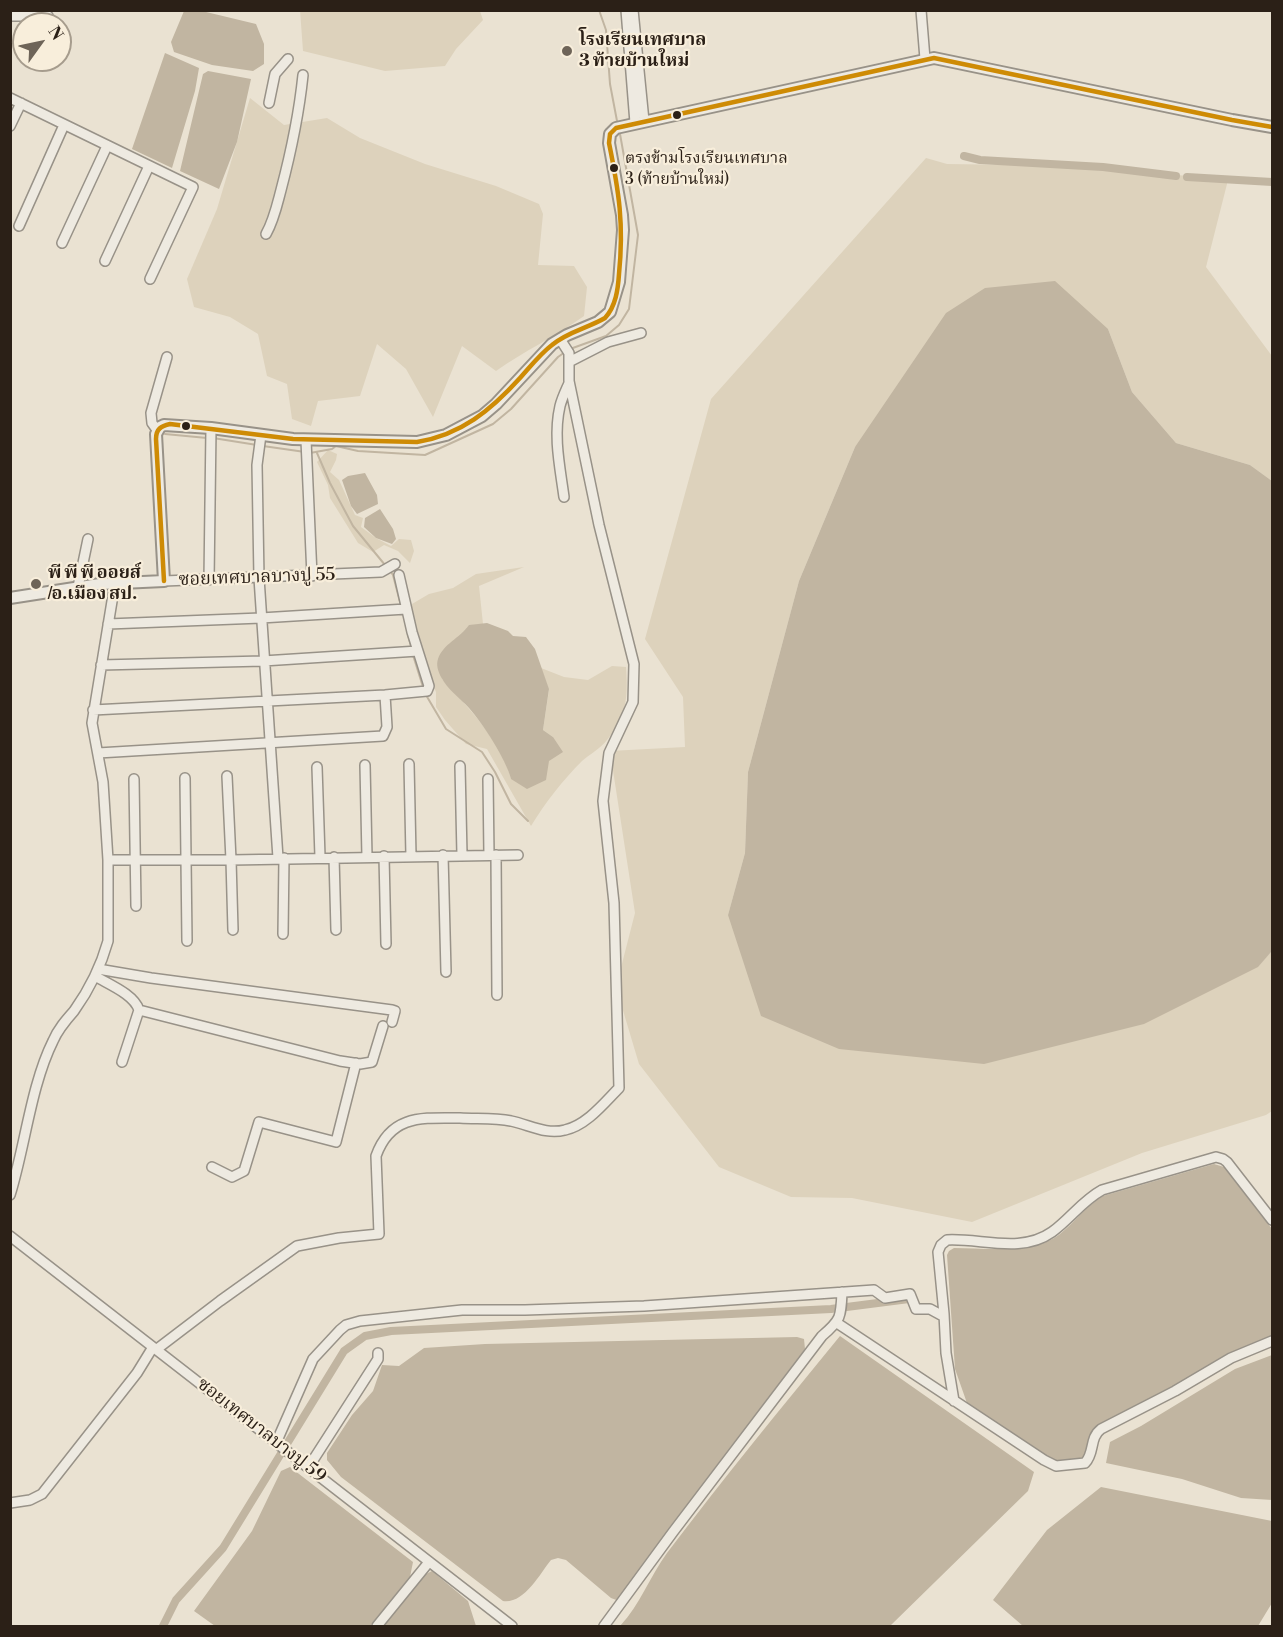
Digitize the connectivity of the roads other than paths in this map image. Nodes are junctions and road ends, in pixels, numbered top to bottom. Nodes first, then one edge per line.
1 (626, 10) edge
2 (633, 10) edge
3 (921, 10) edge
4 (288, 59) dead end
5 (925, 59) junction
6 (303, 75) dead end
7 (10, 98) edge
8 (21, 103) junction
9 (269, 103) dead end
10 (640, 122) junction
11 (64, 125) junction
12 (10, 126) edge
13 (1272, 127) edge
14 (106, 146) junction
15 (149, 166) junction
16 (19, 226) dead end
17 (266, 234) dead end
18 (62, 243) dead end
19 (105, 261) dead end
20 (150, 279) dead end
21 (641, 333) dead end
22 (566, 350) junction
23 (167, 357) dead end
24 (569, 381) junction
25 (158, 430) junction
26 (210, 435) junction
27 (260, 442) junction
28 (307, 444) junction
29 (564, 497) dead end
30 (88, 539) dead end
31 (390, 566) dead end
32 (399, 575) dead end
33 (312, 576) junction
34 (259, 578) junction
35 (209, 580) junction
36 (164, 581) junction
37 (115, 583) junction
38 (78, 587) junction
39 (10, 598) edge
40 (402, 610) junction
41 (261, 618) junction
42 (108, 624) junction
43 (415, 651) junction
44 (263, 661) junction
45 (101, 665) junction
46 (385, 695) junction
47 (266, 700) junction
48 (93, 710) junction
49 (270, 743) junction
50 (98, 753) junction
51 (409, 764) dead end
52 (365, 765) dead end
53 (460, 766) dead end
54 (318, 767) dead end
55 (226, 776) dead end
56 (185, 778) dead end
57 (134, 779) dead end
58 (488, 779) dead end
59 (411, 855) junction
60 (443, 855) junction
61 (462, 855) junction
62 (492, 855) junction
63 (518, 855) dead end
64 (384, 856) junction
65 (320, 857) junction
66 (367, 857) junction
67 (281, 858) junction
68 (334, 858) junction
69 (185, 859) junction
70 (108, 860) junction
71 (135, 860) junction
72 (231, 860) junction
73 (136, 906) dead end
74 (233, 930) dead end
75 (336, 930) dead end
76 (283, 934) dead end
77 (187, 941) dead end
78 (386, 944) dead end
79 (446, 972) dead end
80 (96, 973) junction
81 (497, 994) dead end
82 (139, 1010) junction
83 (392, 1022) dead end
84 (383, 1026) dead end
85 (122, 1062) dead end
86 (356, 1064) junction
87 (212, 1167) dead end
88 (10, 1195) edge
89 (1272, 1220) edge
90 (10, 1236) edge
91 (842, 1297) junction
92 (944, 1314) junction
93 (837, 1323) junction
94 (1272, 1341) edge
95 (155, 1348) junction
96 (378, 1353) dead end
97 (954, 1401) junction
98 (278, 1445) junction
99 (308, 1468) junction
100 (10, 1503) edge
101 (429, 1562) junction
102 (377, 1626) edge
103 (512, 1626) edge
104 (604, 1626) edge

1 - 10 street
2 - 10 street
3 - 5 street
4 - 9 street
5 - 10 street
5 - 13 street
6 - 17 street
7 - 8 street
8 - 11 street
8 - 12 street
10 - 22 street
11 - 14 street
11 - 16 street
14 - 15 street
14 - 18 street
15 - 19 street
15 - 20 street
21 - 22 street
22 - 24 street
22 - 28 street
23 - 25 street
24 - 29 street
24 - 95 street
25 - 26 street
25 - 36 street
26 - 27 street
26 - 35 street
27 - 28 street
27 - 34 street
28 - 33 street
30 - 38 street
31 - 33 street, ซอยเทศบาลบางปู 55
32 - 40 street
33 - 34 street, ซอยเทศบาลบางปู 55
34 - 35 street, ซอยเทศบาลบางปู 55
34 - 41 street
35 - 36 street, ซอยเทศบาลบางปู 55
36 - 37 street, ซอยเทศบาลบางปู 55
37 - 38 street, ซอยเทศบาลบางปู 55
37 - 42 street
38 - 39 street, ซอยเทศบาลบางปู 55
40 - 41 street
40 - 43 street
41 - 42 street
41 - 44 street
42 - 45 street
43 - 44 street
43 - 46 street
44 - 45 street
44 - 47 street
45 - 48 street
46 - 47 street
46 - 49 street
47 - 48 street
47 - 49 street
48 - 50 street
49 - 50 street
49 - 67 street
50 - 70 street
51 - 59 street
52 - 66 street
53 - 61 street
54 - 65 street
55 - 72 street
56 - 69 street
57 - 71 street
58 - 62 street
59 - 60 street
59 - 64 street
60 - 61 street
60 - 79 street
61 - 62 street
62 - 63 street
62 - 81 street
64 - 66 street
64 - 78 street
65 - 67 street
65 - 68 street
66 - 68 street
67 - 72 street
67 - 76 street
68 - 75 street
69 - 71 street
69 - 72 street
69 - 77 street
70 - 71 street
70 - 80 street
71 - 73 street
72 - 74 street
80 - 82 street
80 - 83 street
80 - 88 street
82 - 85 street
82 - 86 street
84 - 86 street
86 - 87 street
89 - 92 street
90 - 95 street, ซอยเทศบาลบางปู 59
91 - 92 street
91 - 93 street
91 - 98 street
92 - 97 street
93 - 97 street
93 - 104 street
94 - 97 street
95 - 98 street, ซอยเทศบาลบางปู 59
95 - 100 street
96 - 99 street
98 - 99 street, ซอยเทศบาลบางปู 59
99 - 101 street, ซอยเทศบาลบางปู 59
101 - 102 street
101 - 103 street, ซอยเทศบาลบางปู 59

